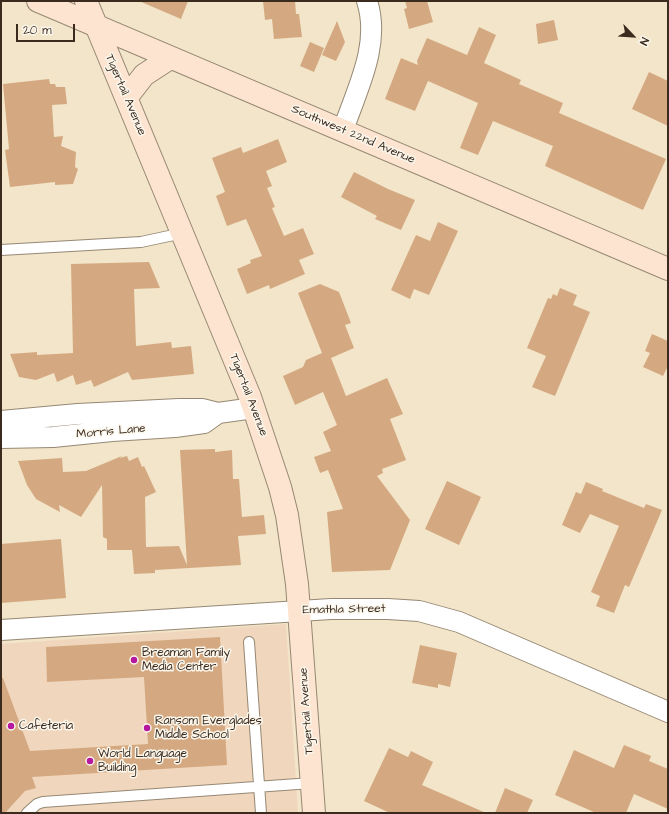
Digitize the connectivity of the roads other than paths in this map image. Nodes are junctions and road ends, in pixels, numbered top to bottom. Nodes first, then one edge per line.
1 (38, 1) edge
2 (86, 1) edge
3 (367, 1) edge
4 (95, 25) junction
5 (170, 58) junction
6 (127, 97) junction
7 (343, 130) junction
8 (183, 233) junction
9 (1, 250) edge
10 (668, 269) edge
11 (254, 408) junction
12 (218, 413) junction
13 (1, 421) edge
14 (1, 438) edge
15 (299, 610) junction
16 (1, 630) edge
17 (249, 642) dead end
18 (668, 712) edge
19 (312, 783) junction
20 (259, 787) junction
21 (27, 813) edge
22 (261, 813) edge
23 (314, 813) edge

1 - 4 street, Southwest 22nd Avenue
2 - 4 street, Tigertail Avenue
3 - 7 street
4 - 5 street, Southwest 22nd Avenue
4 - 6 street, Tigertail Avenue
5 - 6 street
5 - 7 street, Southwest 22nd Avenue
6 - 8 street, Tigertail Avenue
7 - 10 street, Southwest 22nd Avenue
8 - 9 lane
8 - 11 street, Tigertail Avenue
11 - 12 street, Morris Lane
11 - 15 street, Tigertail Avenue
12 - 13 street, Morris Lane
12 - 14 street, Morris Lane
15 - 16 street, Emathla Street
15 - 18 street, Emathla Street
15 - 19 street, Tigertail Avenue
17 - 20 lane
19 - 20 lane
19 - 23 street, Tigertail Avenue
20 - 21 lane
20 - 22 lane

